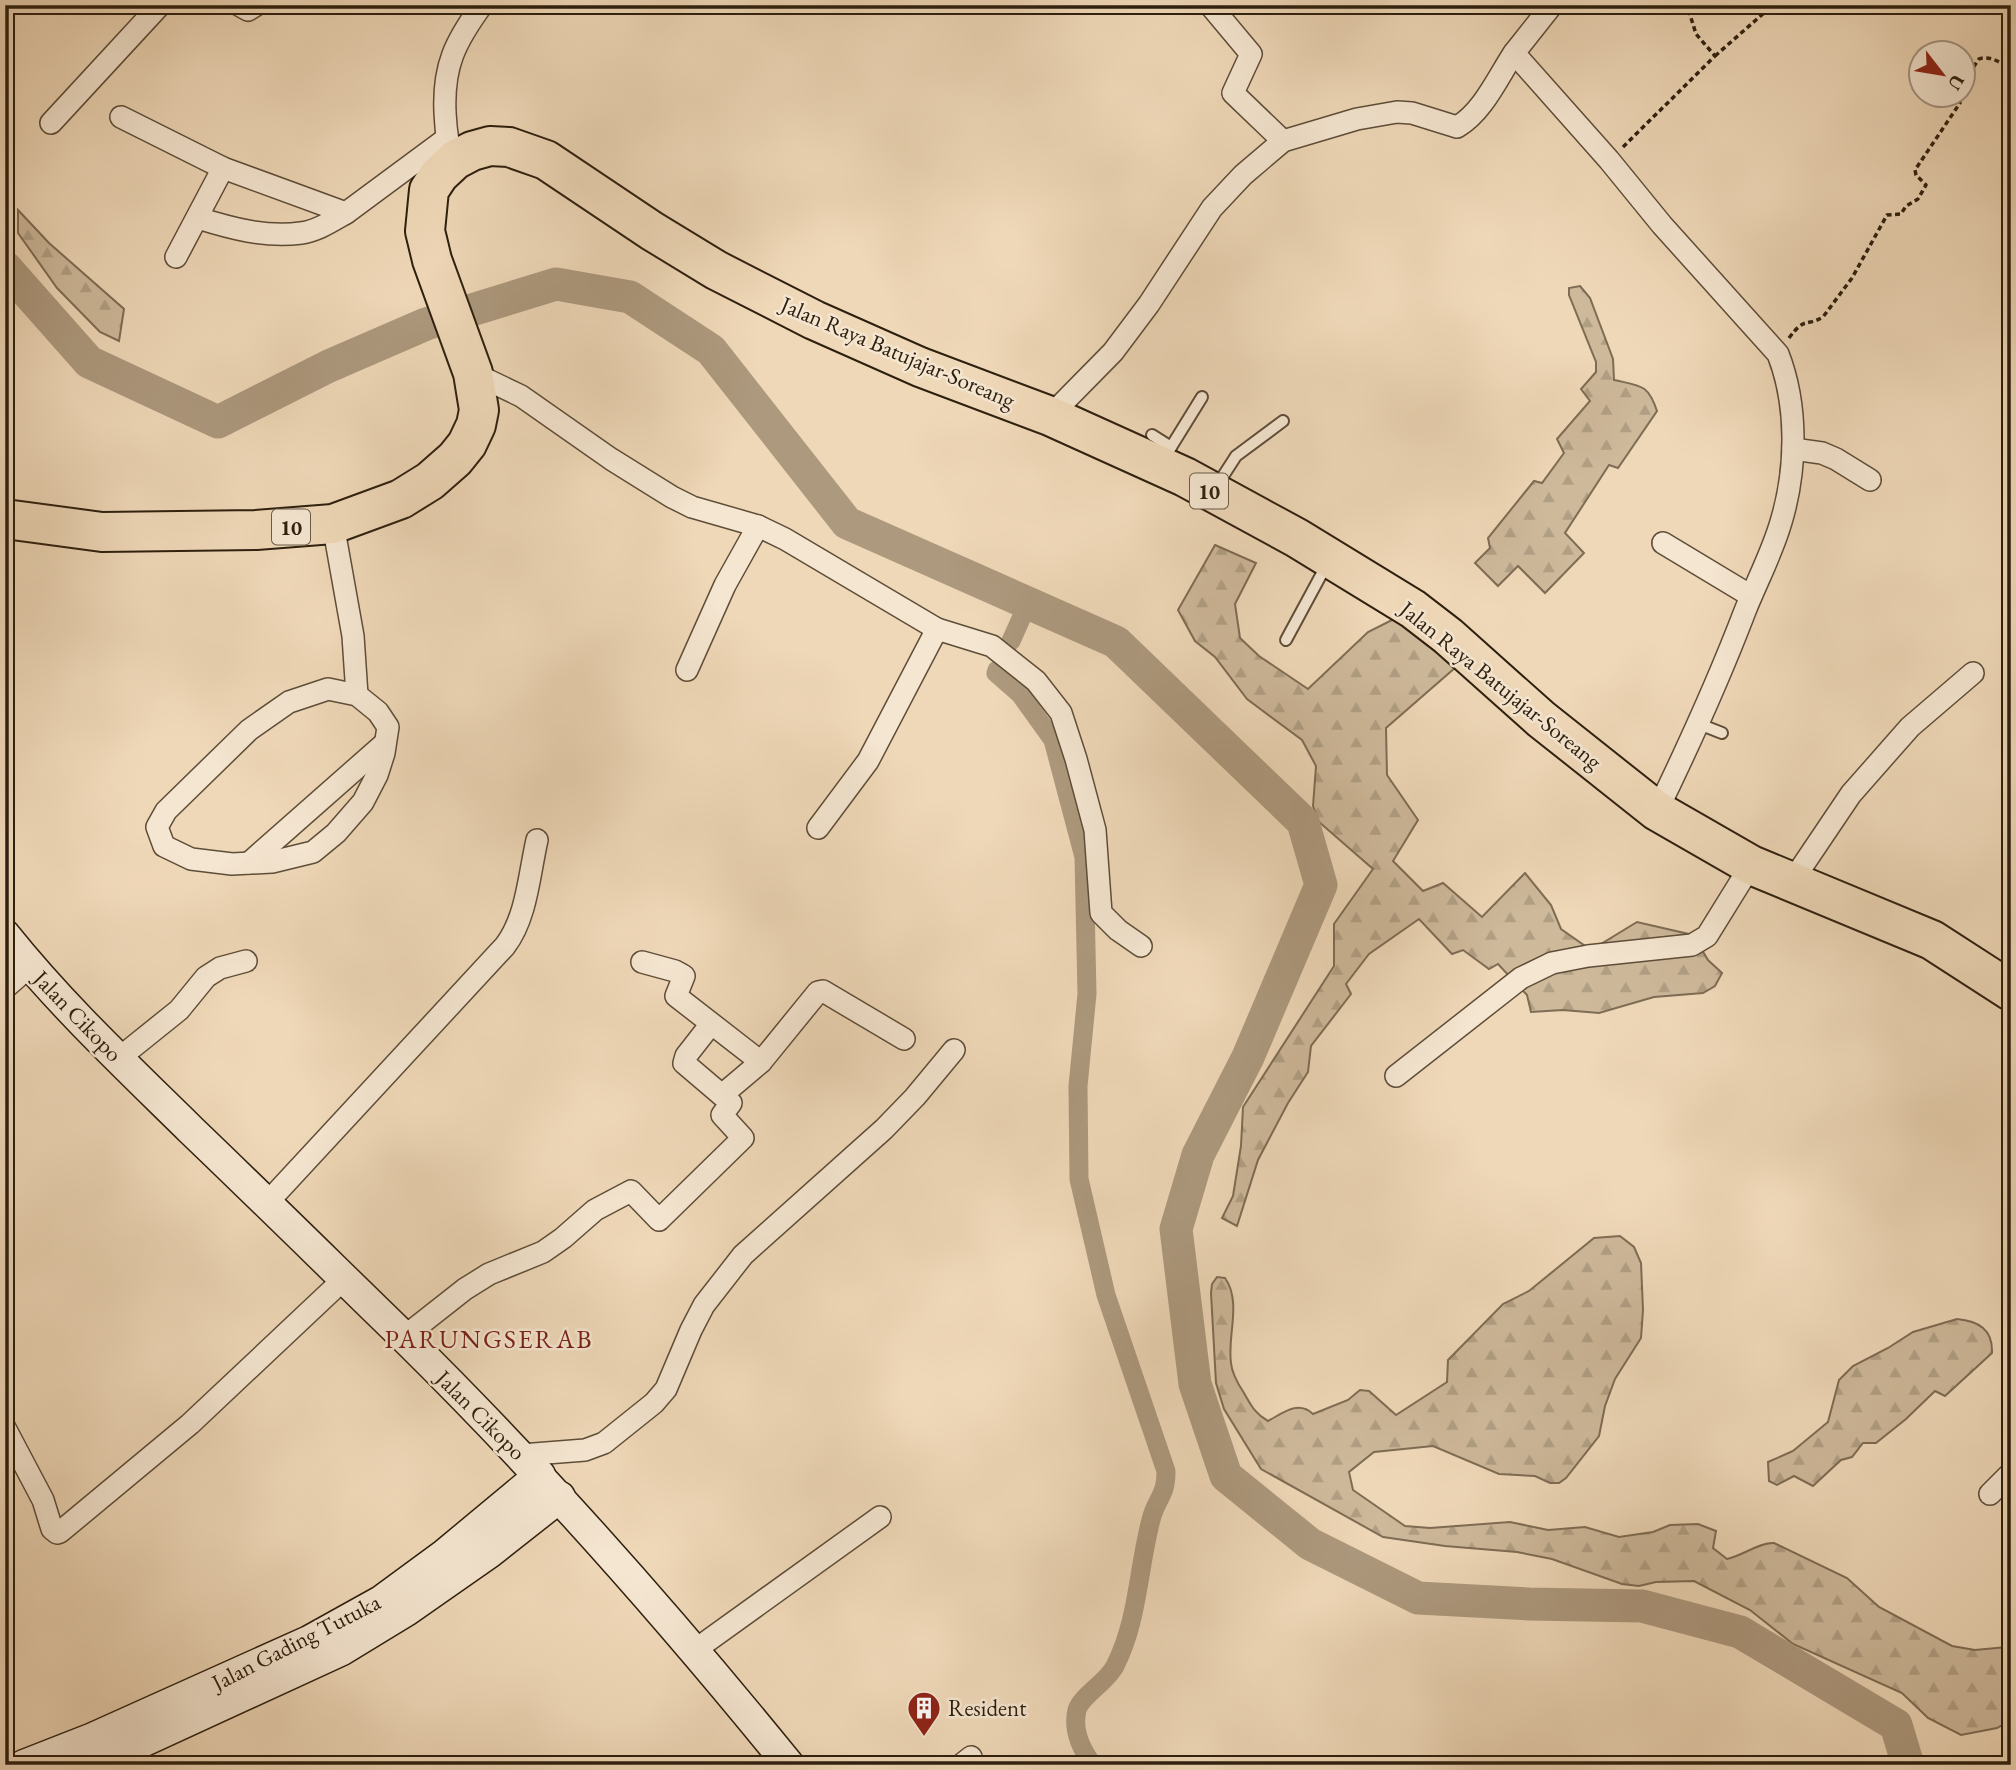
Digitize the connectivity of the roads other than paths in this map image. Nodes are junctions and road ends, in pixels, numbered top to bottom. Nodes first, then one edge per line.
1 (160, 5) edge
2 (239, 5) edge
3 (256, 5) edge
4 (482, 5) edge
5 (1210, 5) edge
6 (1552, 5) edge
7 (1514, 53) junction
8 (121, 117) dead end
9 (51, 123) dead end
10 (1283, 141) junction
11 (450, 150) junction
12 (223, 168) junction
13 (346, 213) junction
14 (198, 218) junction
15 (176, 257) dead end
16 (471, 368) junction
17 (1202, 397) dead end
18 (1050, 416) junction
19 (1283, 421) dead end
20 (1161, 449) junction
21 (1793, 449) junction
22 (1870, 480) dead end
23 (1213, 492) junction
24 (5, 519) edge
25 (333, 524) junction
26 (758, 526) junction
27 (1663, 543) dead end
28 (1331, 559) junction
29 (1751, 596) junction
30 (937, 629) junction
31 (1286, 640) dead end
32 (687, 670) dead end
33 (1973, 673) dead end
34 (357, 695) junction
35 (1699, 724) junction
36 (1722, 733) dead end
37 (385, 743) junction
38 (1657, 811) junction
39 (818, 828) dead end
40 (537, 840) dead end
41 (249, 863) junction
42 (1751, 865) junction
43 (1791, 883) junction
44 (5, 935) edge
45 (1141, 946) dead end
46 (246, 961) dead end
47 (642, 962) dead end
48 (30, 965) junction
49 (5, 988) edge
50 (2011, 990) edge
51 (711, 1024) junction
52 (904, 1039) dead end
53 (954, 1050) dead end
54 (118, 1059) junction
55 (761, 1062) junction
56 (1396, 1076) dead end
57 (722, 1095) junction
58 (267, 1203) junction
59 (344, 1279) junction
60 (404, 1337) junction
61 (5, 1428) edge
62 (531, 1465) junction
63 (2011, 1473) edge
64 (1990, 1494) dead end
65 (560, 1497) junction
66 (880, 1517) dead end
67 (695, 1650) junction
68 (787, 1764) edge
69 (24, 1765) edge
70 (92, 1765) edge

1 - 9 street
2 - 3 street
4 - 11 street
5 - 10 street
6 - 7 street
7 - 10 street
7 - 21 street
8 - 12 street
10 - 18 street
11 - 13 street
11 - 16 highway, Jalan Raya Batujajar-Soreang / 10
11 - 18 highway, Jalan Raya Batujajar-Soreang / 10
12 - 13 street
12 - 14 street
13 - 14 street
14 - 15 street
16 - 25 highway, Jalan Raya Batujajar-Soreang / 10
16 - 26 street
17 - 20 lane
18 - 20 highway, Jalan Raya Batujajar-Soreang / 10
19 - 23 lane
20 - 23 highway, Jalan Raya Batujajar-Soreang / 10
21 - 22 street
21 - 29 street
23 - 28 highway, Jalan Raya Batujajar-Soreang / 10
24 - 25 highway, Jalan Raya Batujajar-Soreang / 10
25 - 34 street
26 - 30 street
26 - 32 street
27 - 29 street
28 - 31 lane
28 - 38 highway, Jalan Raya Batujajar-Soreang / 10
29 - 35 street
30 - 39 street
30 - 45 street
33 - 43 street
34 - 37 street
34 - 41 street
35 - 36 lane
35 - 38 street
37 - 41 street
37 - 41 street
38 - 42 highway, Jalan Raya Batujajar-Soreang / 10
40 - 58 street
42 - 43 highway, Jalan Raya Batujajar-Soreang / 10
42 - 56 street
43 - 50 highway, Jalan Raya Batujajar-Soreang / 10
44 - 48 street, Jalan Cikopo
46 - 54 street
47 - 51 street
48 - 49 street
48 - 54 street, Jalan Cikopo
51 - 55 street
51 - 57 street
52 - 55 street
53 - 62 street
54 - 58 street, Jalan Cikopo
55 - 57 street
57 - 60 street
58 - 59 street, Jalan Cikopo
59 - 60 street, Jalan Cikopo
59 - 61 street
60 - 62 street, Jalan Cikopo
62 - 65 street, Jalan Cikopo
62 - 69 street, Jalan Gading Tutuka
63 - 64 street
65 - 67 street, Jalan Cikopo
65 - 70 street, Jalan Gading Tutuka
66 - 67 street
67 - 68 street, Jalan Cikopo

